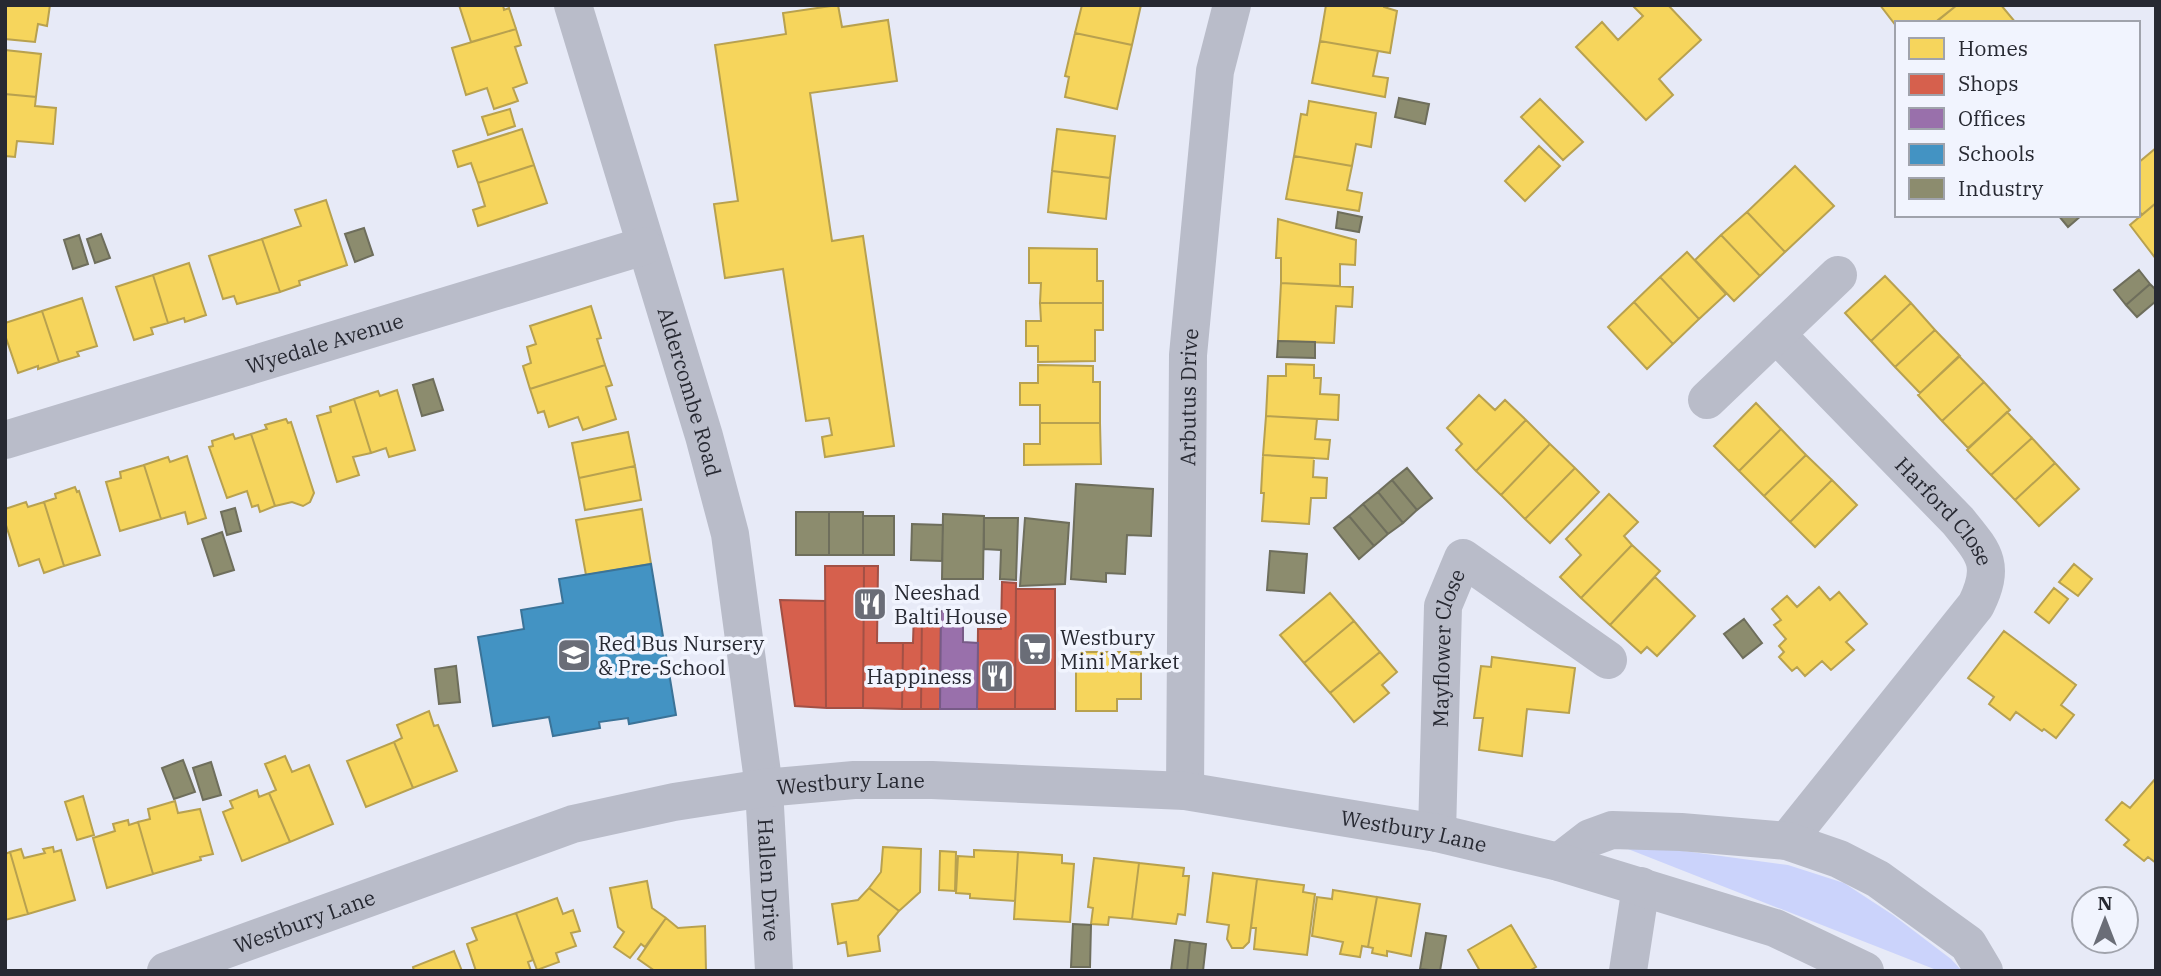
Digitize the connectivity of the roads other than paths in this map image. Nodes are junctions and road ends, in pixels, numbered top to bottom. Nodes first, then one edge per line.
1 (573, 5) edge
2 (1232, 5) edge
3 (644, 246) junction
4 (1838, 275) dead end
5 (1776, 334) junction
6 (1707, 401) dead end
7 (5, 440) edge
8 (1608, 660) dead end
9 (764, 788) junction
10 (1185, 791) junction
11 (1437, 833) junction
12 (1787, 841) junction
13 (1559, 862) junction
14 (1641, 886) junction
15 (166, 971) edge
16 (774, 971) edge
17 (1628, 971) edge
18 (1865, 971) edge
19 (1984, 971) edge

1 - 3 street, Aldercombe Road
2 - 10 street, Arbutus Drive
3 - 7 street, Wyedale Avenue
3 - 9 street, Aldercombe Road
4 - 5 street
5 - 6 street
5 - 12 street, Harford Close
8 - 11 street, Mayflower Close
9 - 10 street, Westbury Lane
9 - 15 street, Westbury Lane
9 - 16 street, Hallen Drive
10 - 11 street, Westbury Lane
11 - 13 street, Westbury Lane
12 - 13 street
12 - 19 street
13 - 14 street, Westbury Lane
14 - 17 street
14 - 18 street, Westbury Lane

